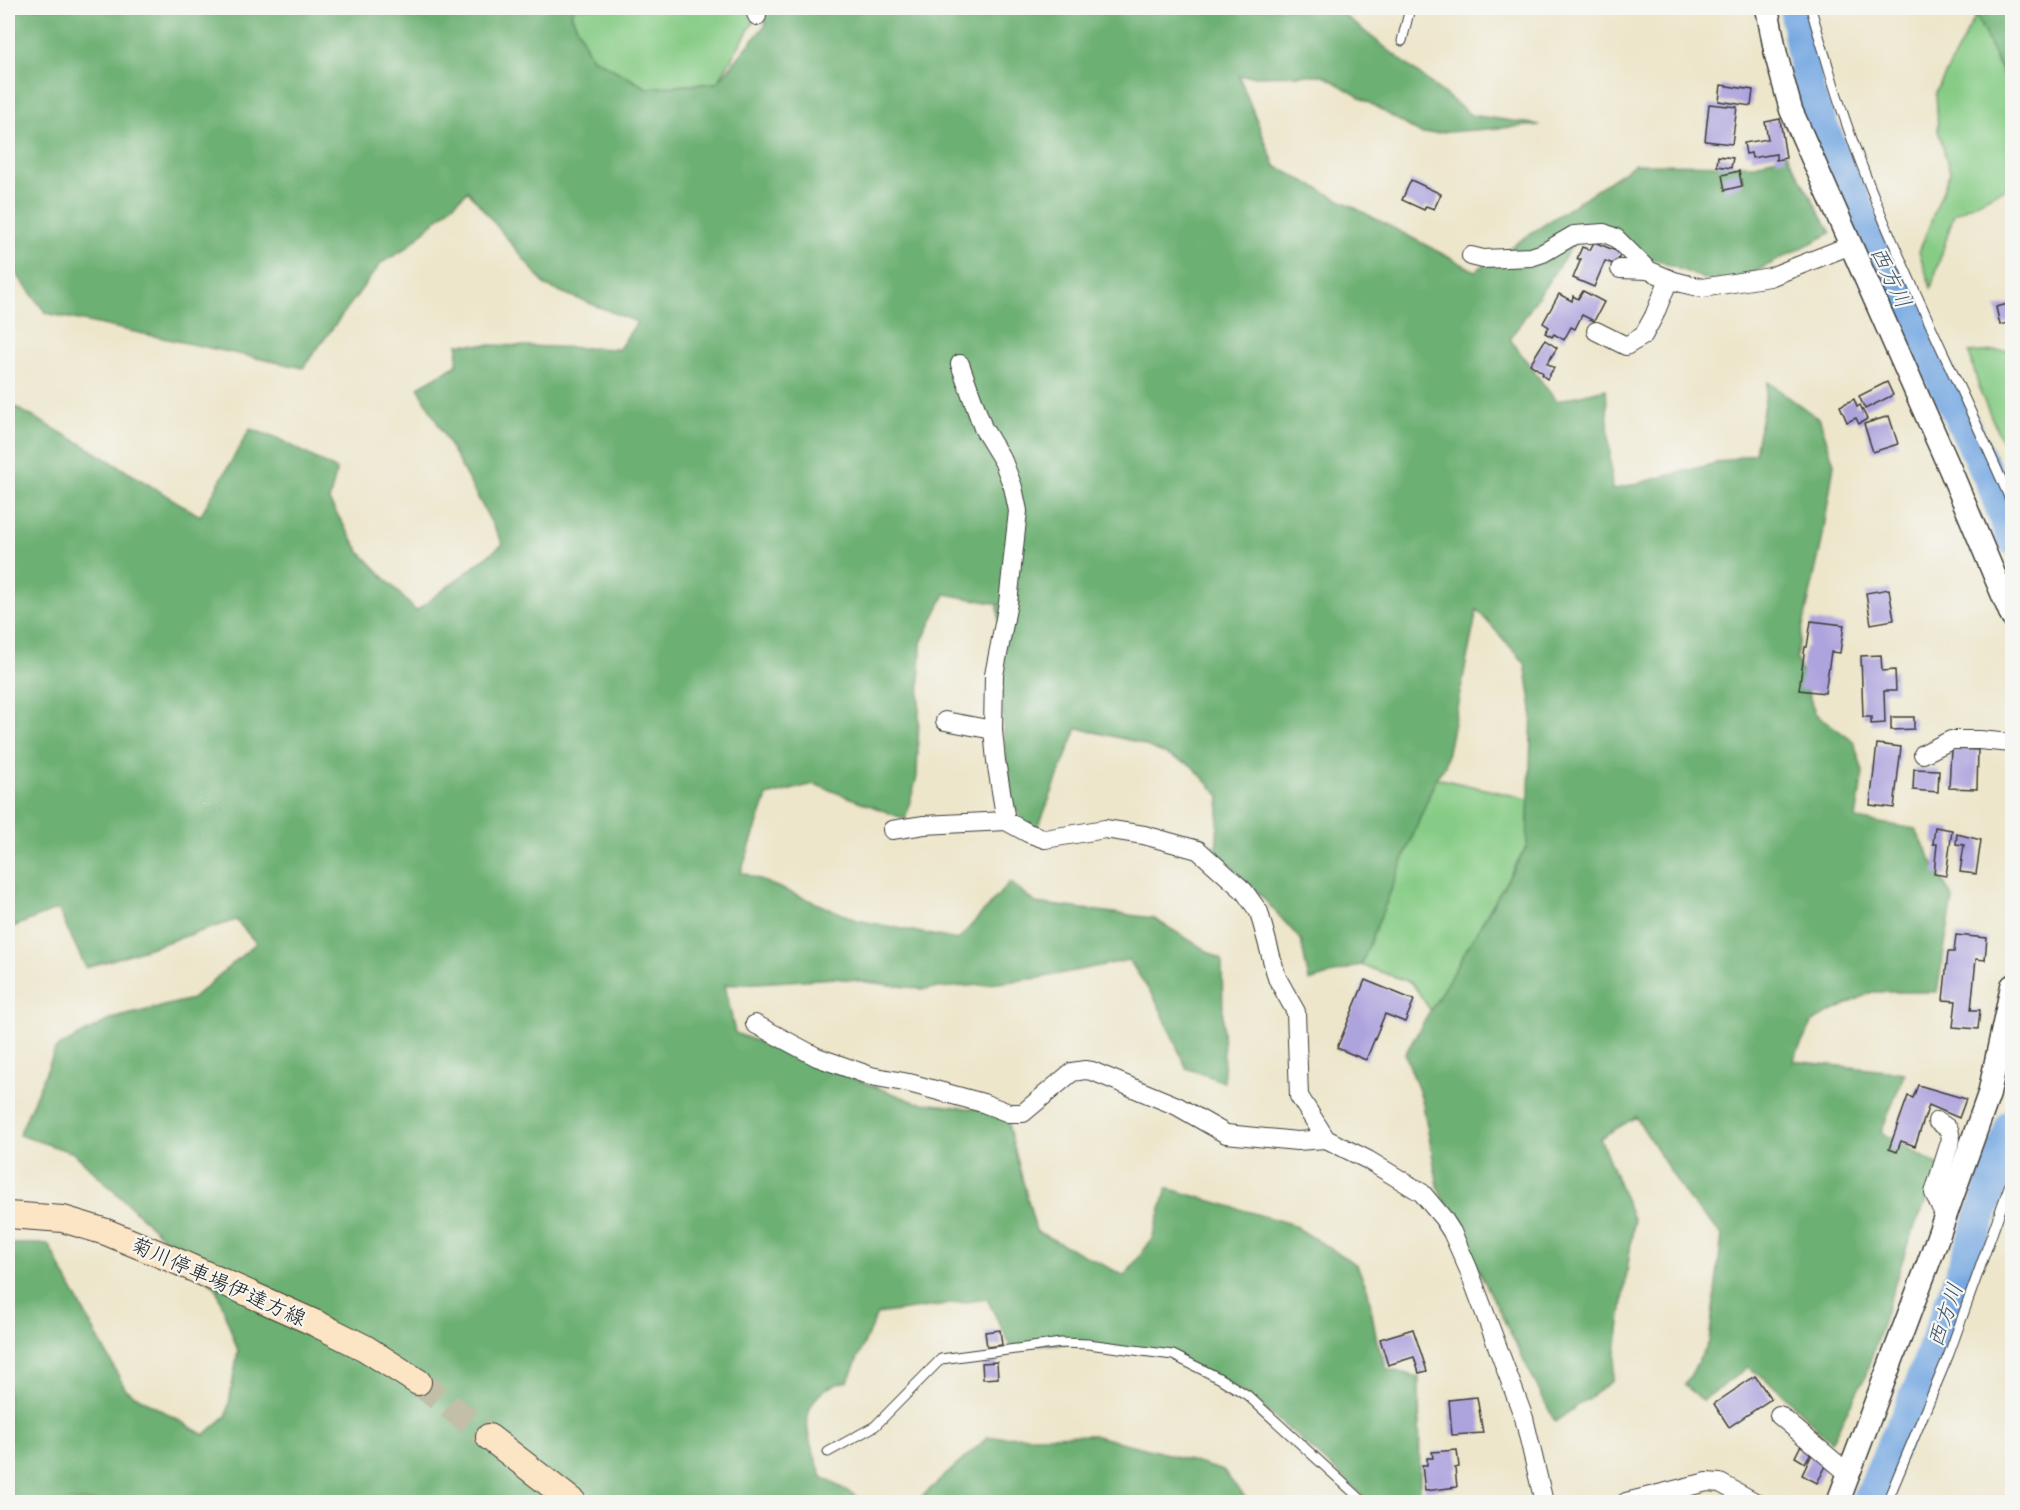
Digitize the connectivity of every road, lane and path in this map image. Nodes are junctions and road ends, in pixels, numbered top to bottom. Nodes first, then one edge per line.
1 (1410, 8) edge
2 (1767, 8) edge
3 (1812, 8) edge
4 (1402, 41) dead end
5 (1851, 245) junction
6 (1472, 256) dead end
7 (1620, 269) dead end
8 (1648, 270) junction
9 (1669, 279) junction
10 (1596, 331) dead end
11 (960, 364) dead end
12 (2013, 504) edge
13 (2013, 617) edge
14 (945, 721) dead end
15 (993, 730) junction
16 (2013, 742) edge
17 (1923, 753) dead end
18 (1006, 821) junction
19 (892, 830) dead end
20 (2013, 986) edge
21 (755, 1024) dead end
22 (1937, 1121) dead end
23 (1326, 1139) junction
24 (2013, 1178) edge
25 (8, 1215) edge
26 (1945, 1216) junction
27 (418, 1382) tunnel mouth
28 (1779, 1415) dead end
29 (489, 1437) tunnel mouth
30 (828, 1452) dead end
31 (1848, 1474) junction
32 (573, 1503) edge
33 (1364, 1503) edge
34 (1544, 1503) edge
35 (1626, 1503) edge
36 (1755, 1503) edge
37 (1838, 1503) edge
38 (1887, 1503) edge

1 - 4 lane
2 - 5 street
3 - 12 lane
5 - 9 street
5 - 13 street
6 - 8 street
7 - 8 street
8 - 9 street
9 - 10 street
11 - 15 street
14 - 15 street
15 - 18 street
16 - 17 street
18 - 19 street
18 - 23 street
20 - 26 street
21 - 23 street
22 - 26 street
23 - 34 street
24 - 38 lane
25 - 27 main road, 菊川停車場伊達方線
26 - 31 street
28 - 31 street
29 - 32 main road
30 - 33 lane
31 - 37 street
35 - 36 street

